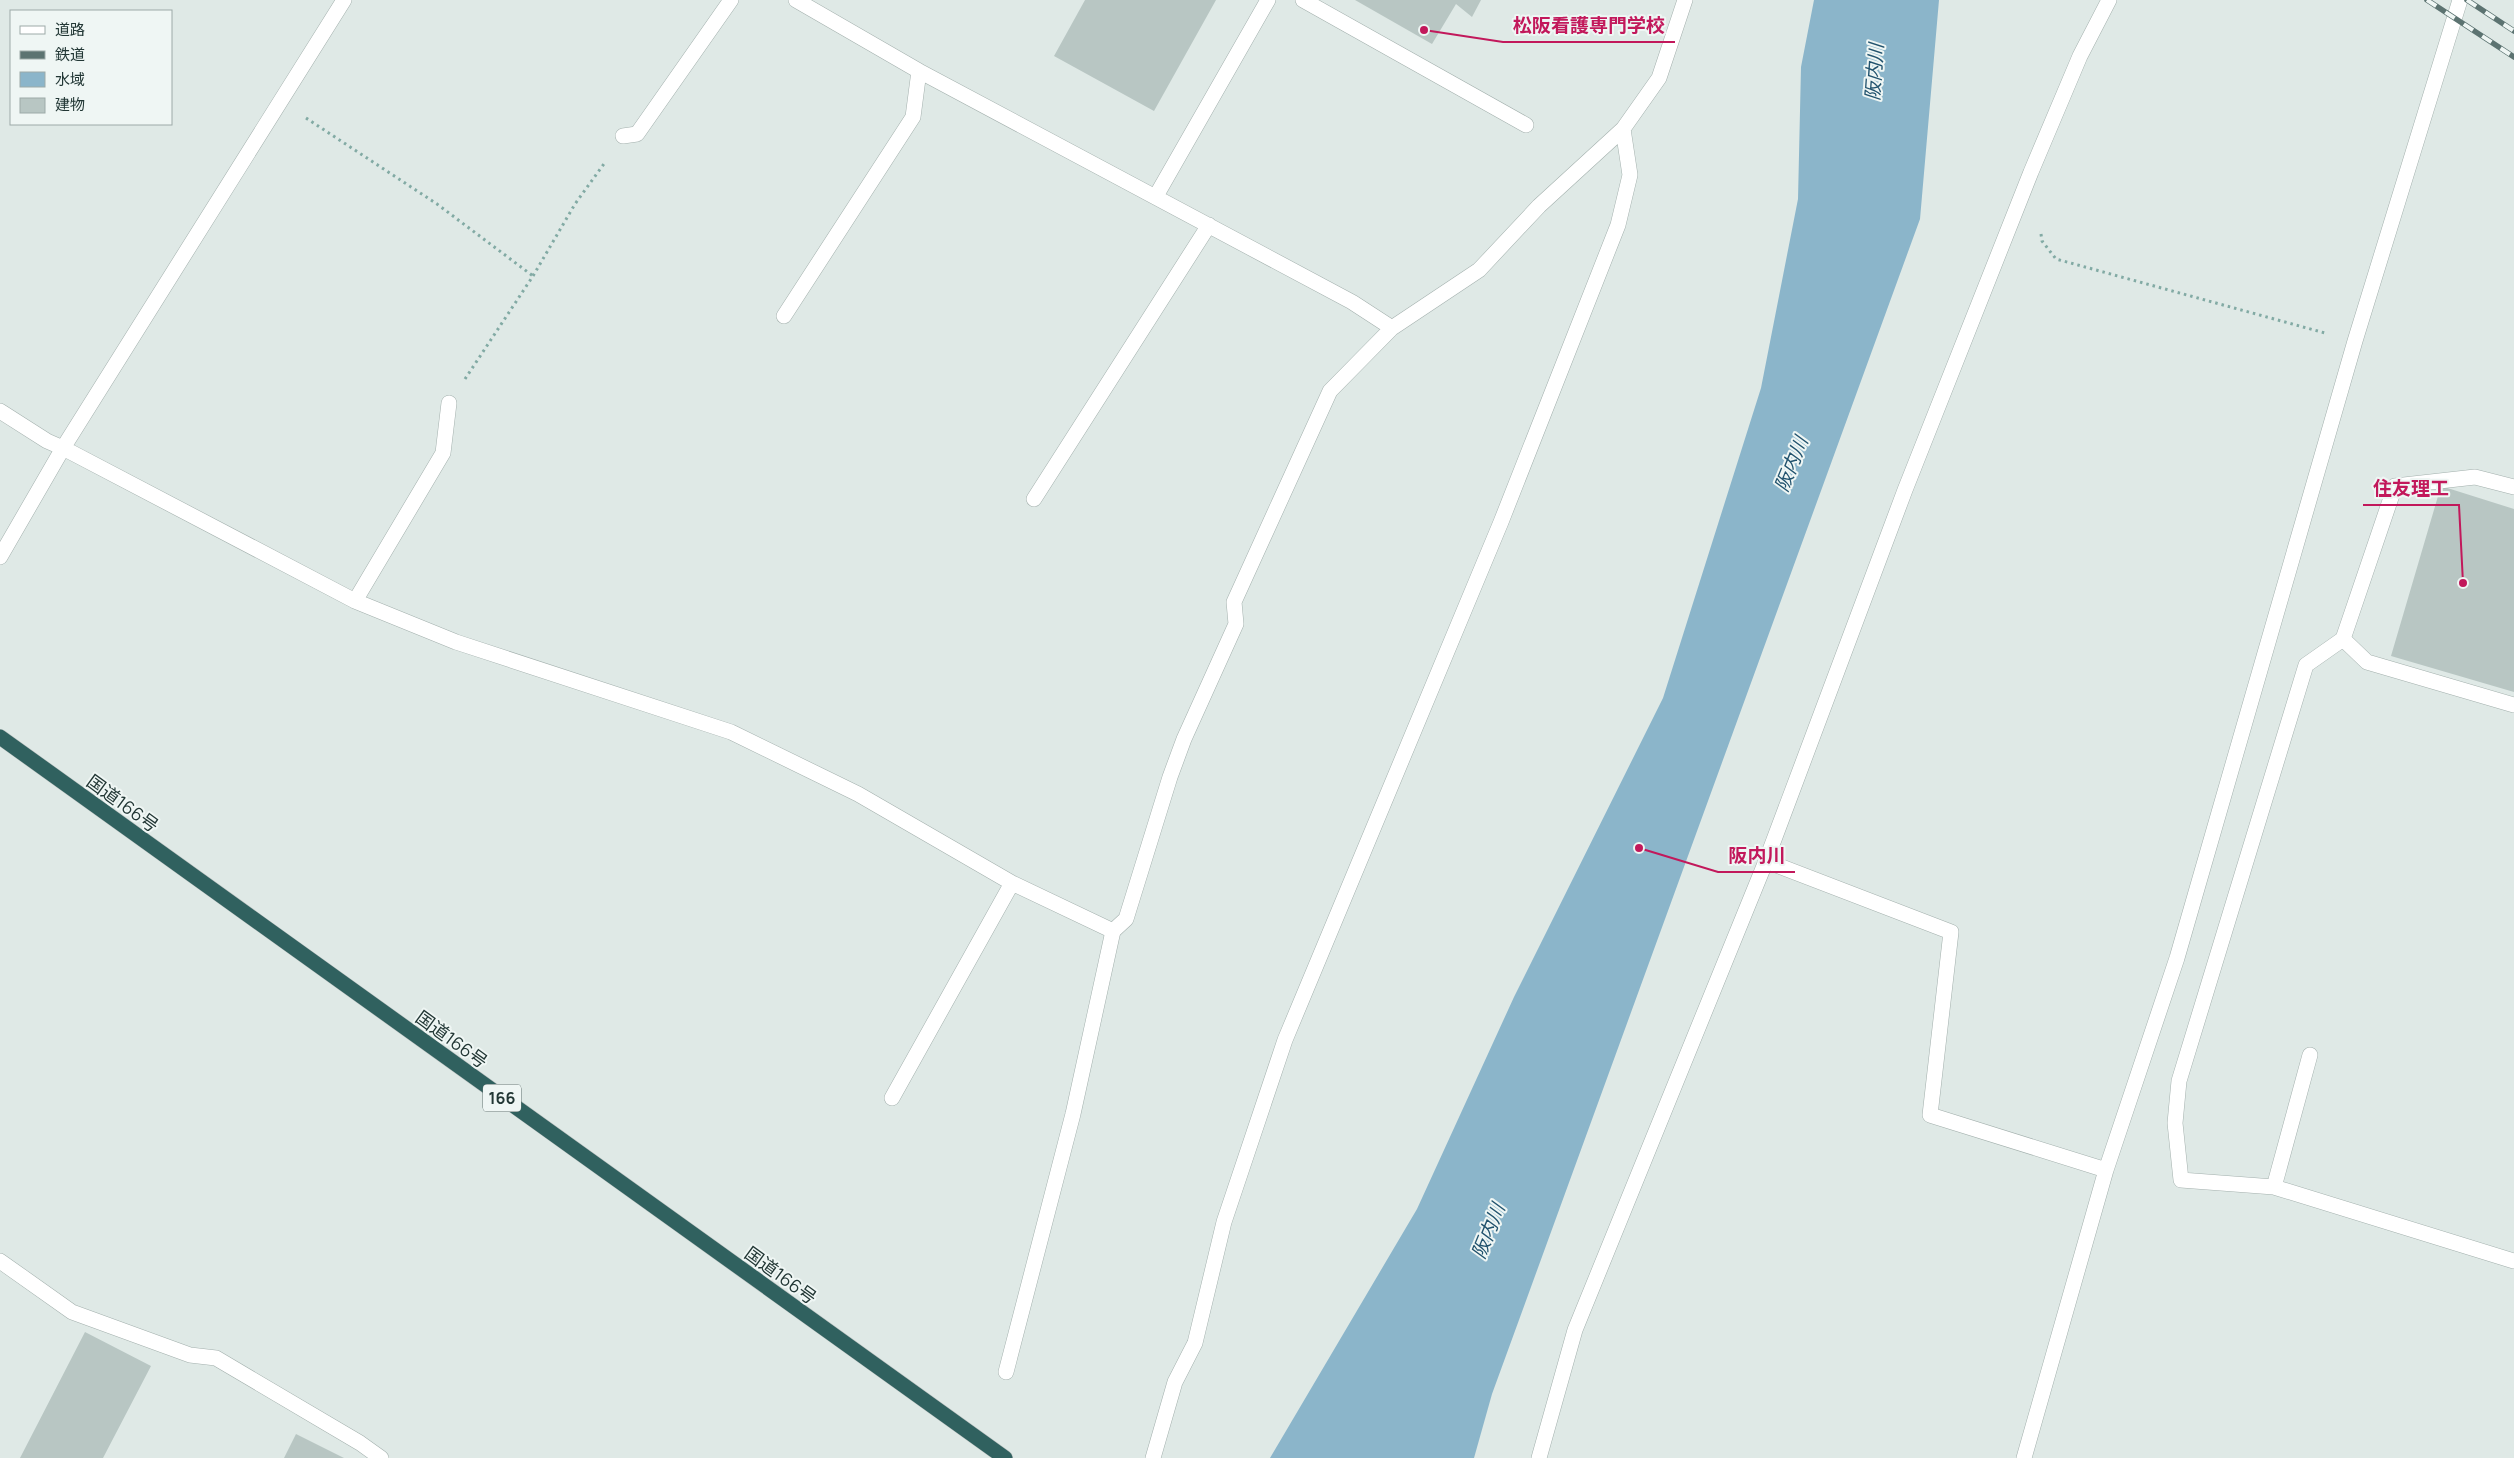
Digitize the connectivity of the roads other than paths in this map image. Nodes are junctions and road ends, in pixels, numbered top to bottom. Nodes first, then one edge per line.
1 (344, 0) edge
2 (731, 0) edge
3 (796, 0) edge
4 (1268, 0) edge
5 (1304, 0) edge
6 (1684, 0) edge
7 (2109, 0) edge
8 (2460, 0) edge
9 (919, 71) junction
10 (1526, 125) dead end
11 (1623, 128) junction
12 (623, 136) road end
13 (1156, 196) junction
14 (1209, 225) junction
15 (784, 316) dead end
16 (1392, 328) junction
17 (449, 404) road end
18 (0, 411) edge
19 (62, 448) junction
20 (2514, 487) edge
21 (1034, 499) dead end
22 (0, 557) edge
23 (355, 601) junction
24 (2343, 639) junction
25 (2514, 705) edge
26 (0, 737) edge
27 (1766, 861) junction
28 (1012, 883) junction
29 (1113, 931) junction
30 (2310, 1055) dead end
31 (892, 1098) dead end
32 (2106, 1170) junction
33 (2274, 1187) junction
34 (0, 1261) edge
35 (2514, 1261) edge
36 (1006, 1372) dead end
37 (381, 1458) edge
38 (1005, 1458) edge
39 (1153, 1458) edge
40 (1539, 1458) edge
41 (2024, 1458) edge

1 - 19 street
2 - 12 street
3 - 9 street
4 - 13 street
5 - 10 street
6 - 11 street
7 - 27 street
8 - 32 street
9 - 13 street
9 - 15 street
11 - 16 street
11 - 39 street
13 - 14 street
14 - 16 street
14 - 21 street
16 - 29 street
17 - 23 street
18 - 19 street
19 - 22 street
19 - 23 street
20 - 24 street
23 - 28 street
24 - 25 street
24 - 33 street
26 - 38 highway, 国道166号 / 166
27 - 32 street
27 - 40 street
28 - 29 street
28 - 31 street
29 - 36 street
30 - 33 street
32 - 41 street
33 - 35 street
34 - 37 street

